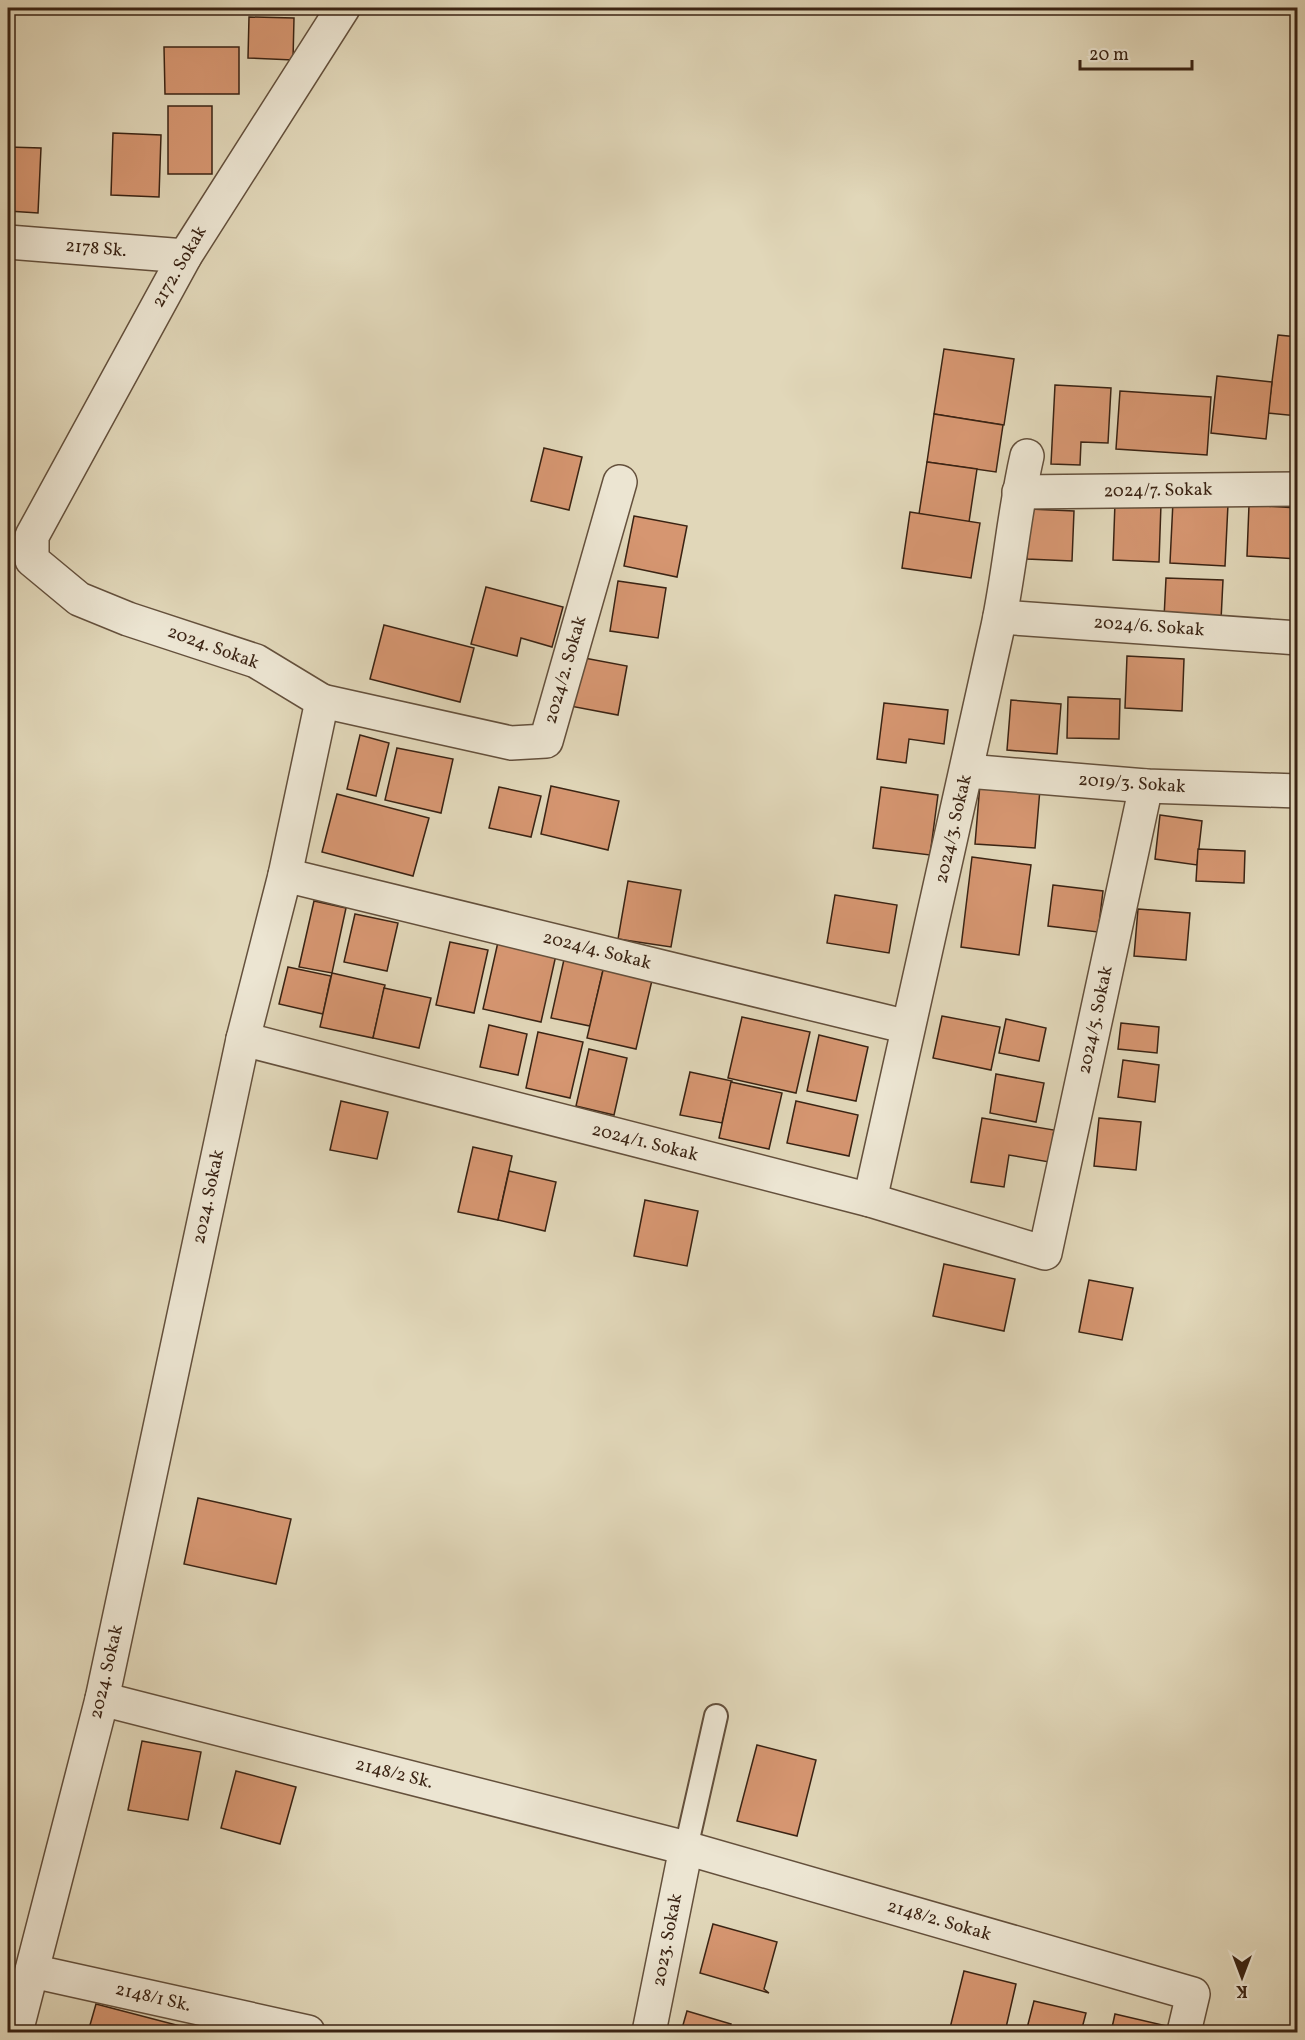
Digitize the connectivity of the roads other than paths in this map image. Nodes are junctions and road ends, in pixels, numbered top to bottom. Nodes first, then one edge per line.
1 (343, 8) edge
2 (8, 242) edge
3 (185, 256) junction
4 (1027, 456) dead end
5 (620, 482) dead end
6 (1298, 489) edge
7 (1019, 492) junction
8 (24, 554) edge
9 (1000, 617) junction
10 (1298, 638) edge
11 (322, 701) junction
12 (967, 771) junction
13 (1146, 786) junction
14 (1298, 791) edge
15 (285, 875) junction
16 (908, 1027) junction
17 (243, 1039) junction
18 (870, 1200) junction
19 (1045, 1253) joint
20 (102, 1699) junction
21 (716, 1716) dead end
22 (686, 1848) junction
23 (32, 1971) junction
24 (16, 2032) edge
25 (308, 2032) edge
26 (650, 2032) edge
27 (1184, 2032) edge

1 - 3 street, 2172. Sokak
2 - 3 street, 2178 Sk.
3 - 8 street, 2172. Sokak
4 - 7 street, 2024/3. Sokak
5 - 11 street, 2024/2. Sokak
6 - 7 street, 2024/7. Sokak
7 - 9 street, 2024/3. Sokak
8 - 11 street, 2024. Sokak
9 - 10 street, 2024/6. Sokak
9 - 12 street, 2024/3. Sokak
11 - 15 street, 2024. Sokak
12 - 13 street, 2019/3. Sokak
12 - 16 street, 2024/3. Sokak
13 - 14 street, 2019/3. Sokak
13 - 19 street, 2024/5. Sokak
15 - 16 street, 2024/4. Sokak
15 - 17 street, 2024. Sokak
16 - 18 street, 2024/3. Sokak
17 - 18 street, 2024/1. Sokak
17 - 20 street, 2024. Sokak
18 - 19 street, 2024/1. Sokak
20 - 22 street, 2148/2 Sk.
20 - 23 street, 2024. Sokak
21 - 22 lane
22 - 26 street, 2023. Sokak
22 - 27 street, 2148/2. Sokak
23 - 24 street, 2024. Sokak
23 - 25 street, 2148/1 Sk.

